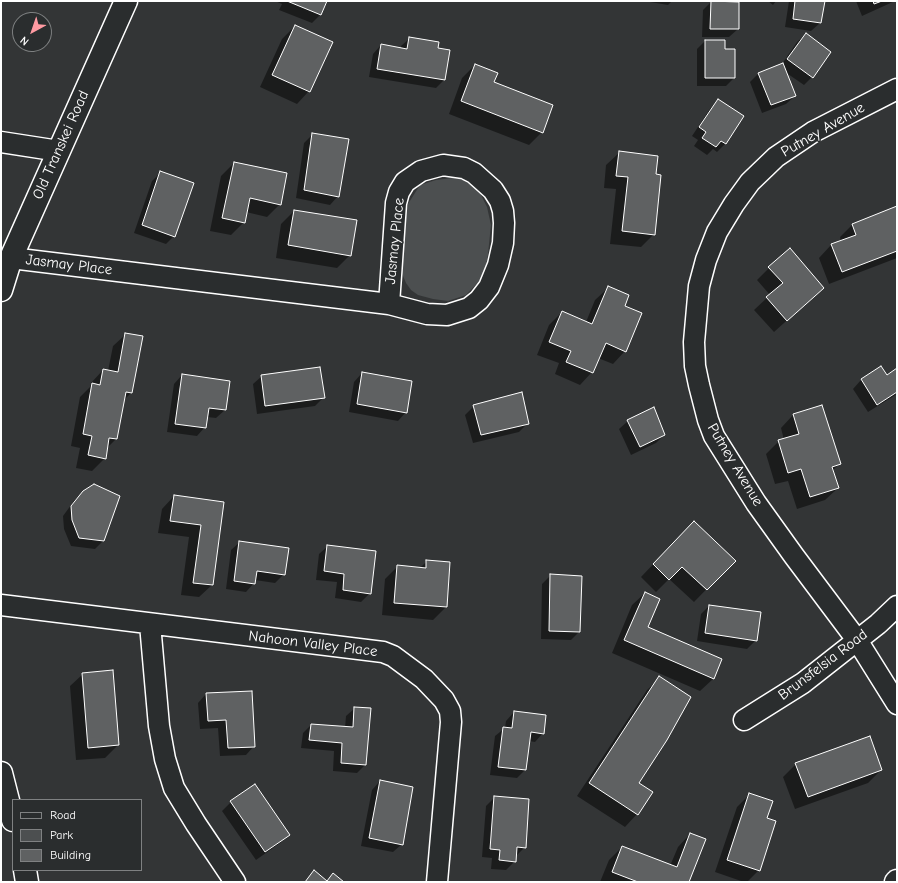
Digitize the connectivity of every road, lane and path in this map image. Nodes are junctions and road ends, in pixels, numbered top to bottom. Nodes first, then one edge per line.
1 (126, 1) edge
2 (897, 88) edge
3 (1, 142) edge
4 (59, 151) junction
5 (11, 258) junction
6 (1, 290) edge
7 (389, 304) junction
8 (1, 605) edge
9 (897, 606) edge
10 (150, 624) junction
11 (857, 640) junction
12 (897, 704) edge
13 (744, 720) dead end
14 (1, 773) edge
15 (12, 816) edge
16 (25, 871) edge
17 (27, 882) edge
18 (236, 882) edge
19 (437, 882) edge

1 - 4 main road, Old Transkei Road
2 - 11 street, Putney Avenue
3 - 4 street
4 - 5 main road, Old Transkei Road
5 - 6 main road, Old Transkei Road
5 - 7 street, Jasmay Place
7 - 7 street, Jasmay Place
8 - 10 street, Nahoon Valley Place
9 - 11 street, Brunsfelsia Road
10 - 18 street
10 - 19 street, Nahoon Valley Place
11 - 12 street, Putney Avenue
11 - 13 street, Brunsfelsia Road
14 - 15 main road
16 - 17 main road

